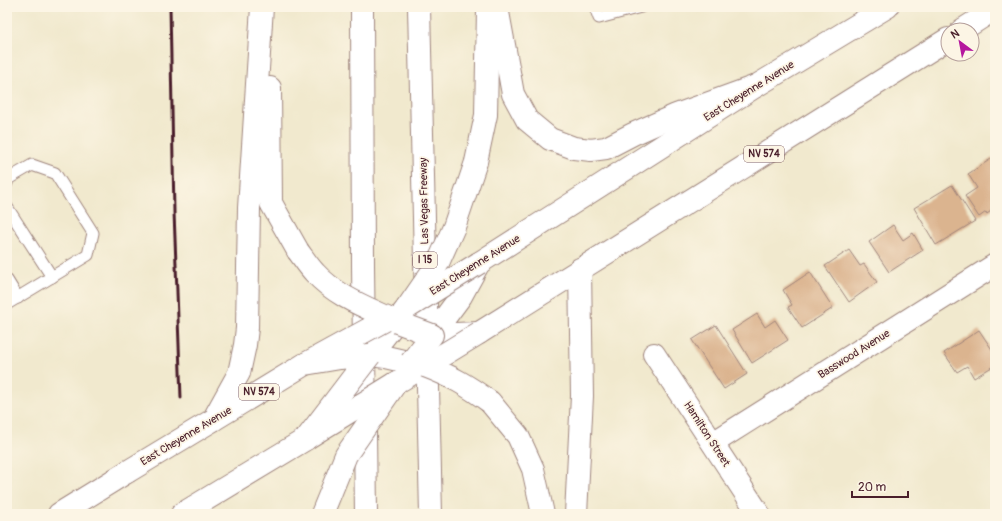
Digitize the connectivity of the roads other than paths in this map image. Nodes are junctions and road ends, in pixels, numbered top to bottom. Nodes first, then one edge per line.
1 (262, 7) edge
2 (268, 7) edge
3 (362, 7) edge
4 (420, 7) edge
5 (488, 7) edge
6 (497, 7) edge
7 (595, 7) edge
8 (642, 7) edge
9 (887, 7) edge
10 (995, 9) edge
11 (975, 22) edge
12 (940, 44) edge
13 (756, 86) junction
14 (7, 183) edge
15 (7, 207) edge
16 (479, 263) junction
17 (995, 265) edge
18 (580, 269) junction
19 (52, 277) junction
20 (7, 280) edge
21 (18, 298) junction
22 (7, 304) edge
23 (398, 316) junction
24 (479, 333) junction
25 (432, 334) junction
26 (654, 354) dead end
27 (370, 355) junction
28 (305, 364) junction
29 (418, 364) junction
30 (396, 383) junction
31 (213, 420) junction
32 (306, 439) junction
33 (713, 443) junction
34 (58, 514) edge
35 (182, 514) edge
36 (322, 514) edge
37 (366, 514) edge
38 (431, 514) edge
39 (543, 514) edge
40 (576, 514) edge
41 (760, 514) edge

1 - 31 main road
2 - 23 main road, bridge
3 - 37 main road
4 - 38 main road, Las Vegas Freeway / I 15
5 - 23 main road, bridge
6 - 13 main road
7 - 8 lane
9 - 13 main road, East Cheyenne Avenue / NV 574
10 - 11 main road
12 - 18 main road, NV 574
13 - 16 main road, East Cheyenne Avenue / NV 574
14 - 19 lane
15 - 19 lane
16 - 23 main road, East Cheyenne Avenue / NV 574, bridge
16 - 25 main road
17 - 33 main road, Basswood Avenue
18 - 24 main road, NV 574
18 - 40 main road
19 - 21 lane
20 - 21 lane
21 - 22 lane
23 - 25 main road, bridge
23 - 27 main road
23 - 28 main road, East Cheyenne Avenue / NV 574, bridge
24 - 25 main road
24 - 29 main road, NV 574, bridge
25 - 29 main road, bridge
26 - 33 main road, Hamilton Street
27 - 28 main road, bridge
27 - 29 main road
27 - 32 main road, bridge
28 - 31 main road, East Cheyenne Avenue / NV 574
29 - 30 main road, NV 574
29 - 39 main road, bridge
30 - 32 main road, NV 574, bridge
30 - 36 main road, bridge
31 - 34 main road, East Cheyenne Avenue / NV 574, bridge
32 - 35 main road, NV 574
33 - 41 main road, Hamilton Street

